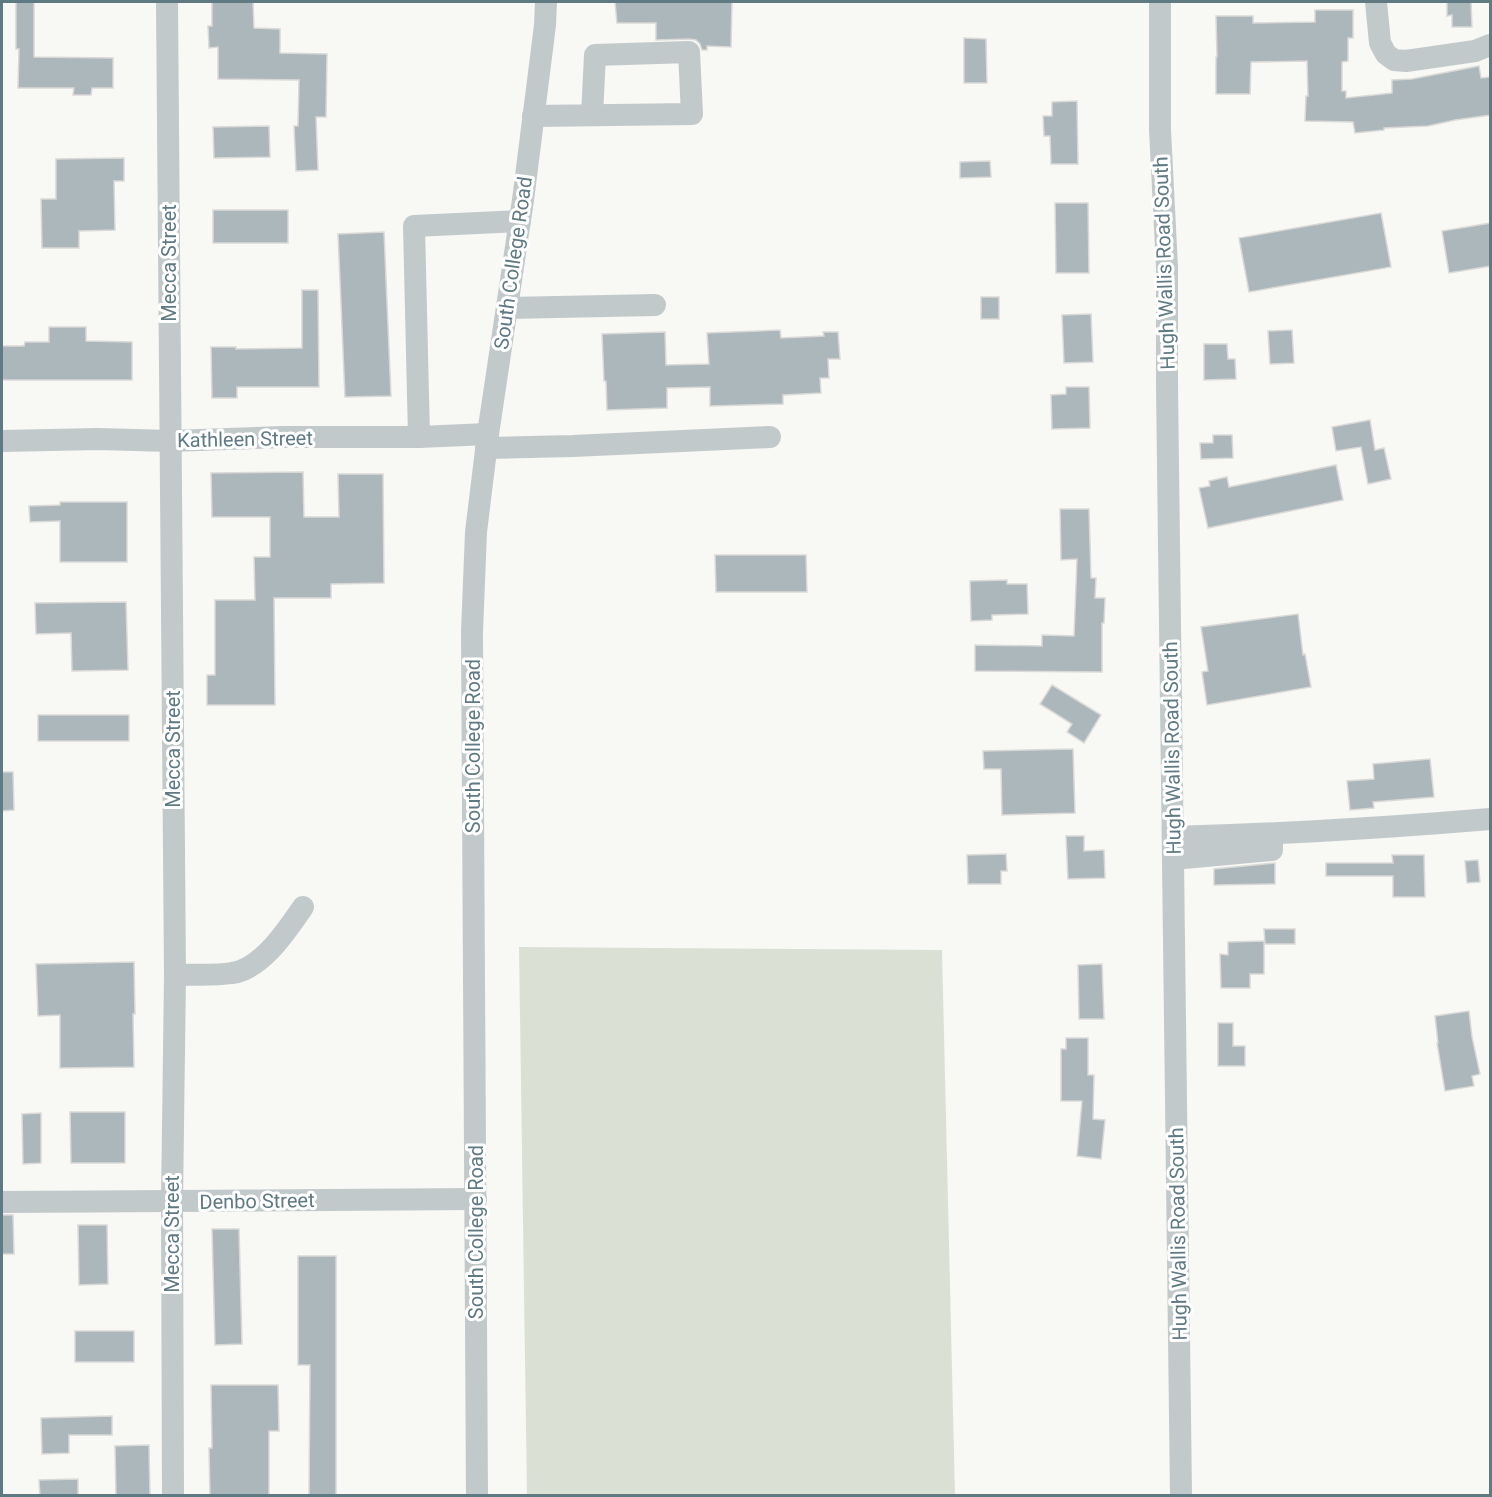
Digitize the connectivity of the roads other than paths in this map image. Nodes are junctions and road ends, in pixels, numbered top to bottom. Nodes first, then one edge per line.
1 (168, 2) edge
2 (546, 2) edge
3 (1160, 2) edge
4 (1376, 2) edge
5 (1491, 45) edge
6 (592, 115) junction
7 (534, 116) junction
8 (520, 221) junction
9 (655, 305) dead end
10 (507, 308) junction
11 (419, 437) junction
12 (770, 437) dead end
13 (2, 441) edge
14 (170, 441) junction
15 (487, 441) junction
16 (1491, 819) edge
17 (1173, 848) junction
18 (303, 907) dead end
19 (175, 975) junction
20 (476, 1199) junction
21 (2, 1202) edge
22 (172, 1202) junction
23 (173, 1496) edge
24 (477, 1496) edge
25 (1181, 1496) edge

1 - 14 street, Mecca Street
2 - 7 street, South College Road
3 - 17 street, Hugh Wallis Road South
4 - 5 street
6 - 6 street
6 - 7 street
7 - 8 street, South College Road
8 - 10 street, South College Road
8 - 11 street
9 - 10 street
10 - 15 street, South College Road
11 - 14 street, Kathleen Street
11 - 15 street, Kathleen Street
12 - 15 street, Kathleen Street
13 - 14 street, Kathleen Street
14 - 19 street, Mecca Street
15 - 20 street, South College Road
16 - 17 street
17 - 25 street, Hugh Wallis Road South
18 - 19 street
19 - 22 street, Mecca Street
20 - 22 street, Denbo Street
20 - 24 street, South College Road
21 - 22 street, Denbo Street
22 - 23 street, Mecca Street

